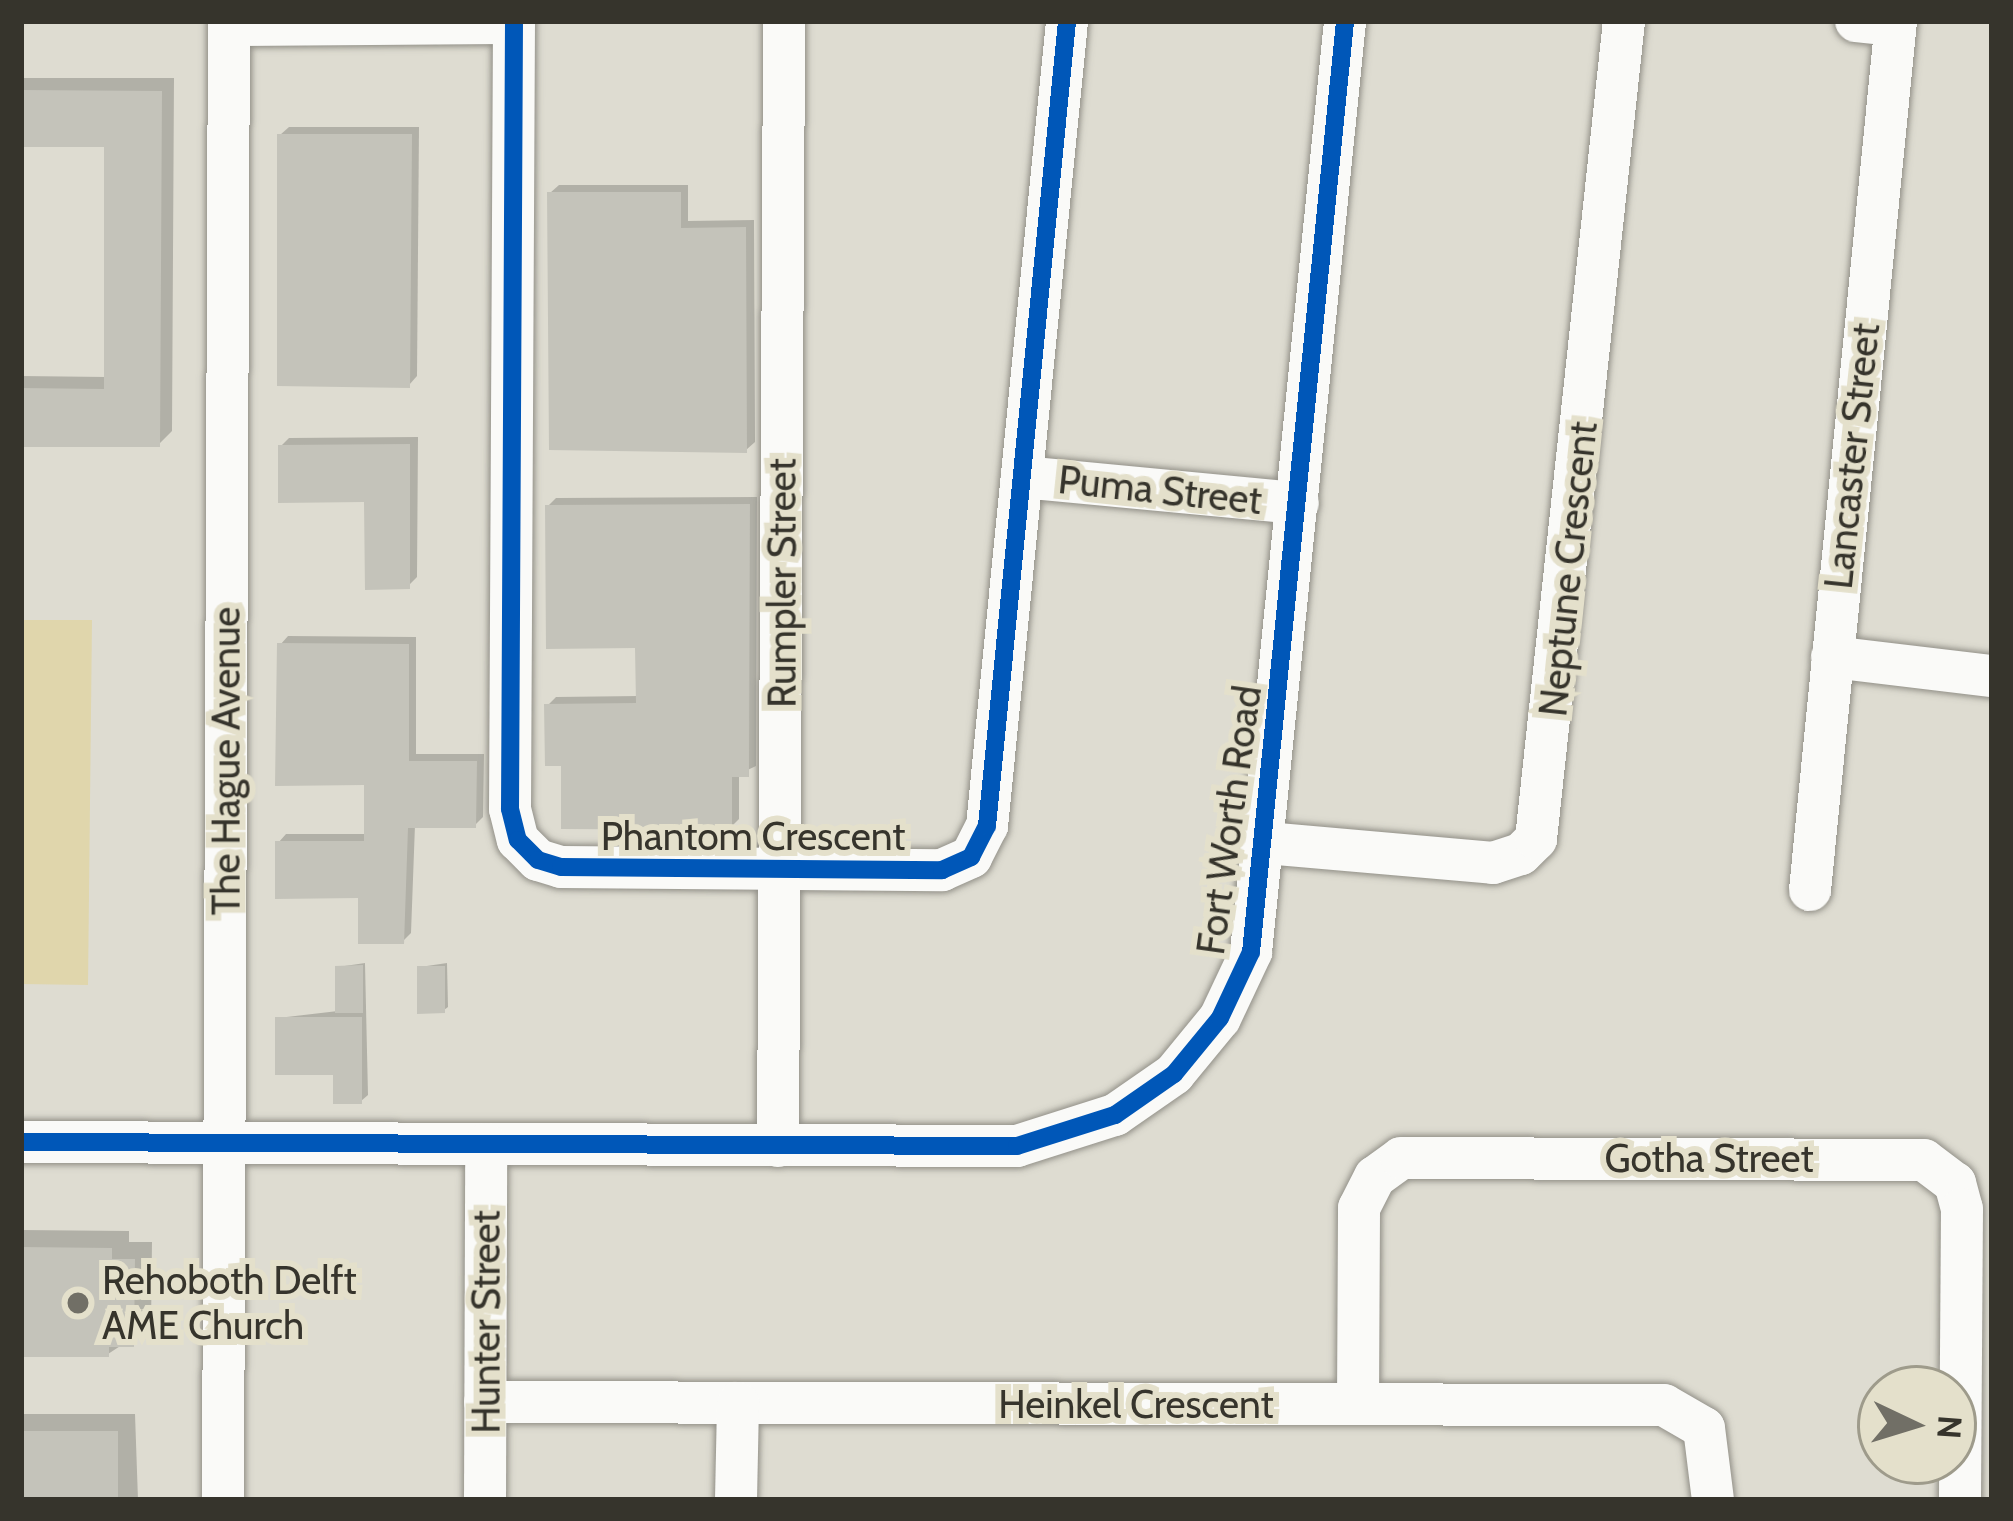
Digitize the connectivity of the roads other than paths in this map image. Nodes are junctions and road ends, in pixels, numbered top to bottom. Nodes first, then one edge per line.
1 (784, 21) edge
2 (1067, 21) edge
3 (1345, 21) edge
4 (1624, 21) edge
5 (514, 22) edge
6 (1882, 22) edge
7 (229, 23) edge
8 (1022, 476) junction
9 (1298, 503) junction
10 (1832, 657) junction
11 (1992, 676) edge
12 (1265, 843) junction
13 (782, 868) junction
14 (1810, 890) dead end
15 (21, 1142) edge
16 (486, 1144) junction
17 (226, 1146) junction
18 (778, 1146) junction
19 (1977, 1303) edge
20 (485, 1402) junction
21 (738, 1403) junction
22 (1358, 1404) junction
23 (223, 1500) edge
24 (485, 1500) edge
25 (736, 1500) edge
26 (1713, 1500) edge
27 (1960, 1500) edge

1 - 13 street, Rumpler Street
2 - 8 street, Phantom Crescent
3 - 9 street, Fort Worth Road
4 - 12 street, Neptune Crescent
5 - 7 street
5 - 13 street, Phantom Crescent
6 - 10 street, Lancaster Street
7 - 17 street, The Hague Avenue
8 - 9 street, Puma Street
8 - 13 street, Phantom Crescent
9 - 12 street, Fort Worth Road
10 - 11 street
10 - 14 street, Lancaster Street
12 - 18 street, Fort Worth Road
13 - 18 street, Rumpler Street
15 - 17 street, Fort Worth Road
16 - 17 street, Fort Worth Road
16 - 18 street, Fort Worth Road
16 - 20 street, Hunter Street
17 - 23 street, The Hague Avenue
19 - 22 street, Gotha Street
19 - 27 street, Gotha Street
20 - 21 street, Heinkel Crescent
20 - 24 street, Hunter Street
21 - 22 street, Heinkel Crescent
21 - 25 street
22 - 26 street, Heinkel Crescent

